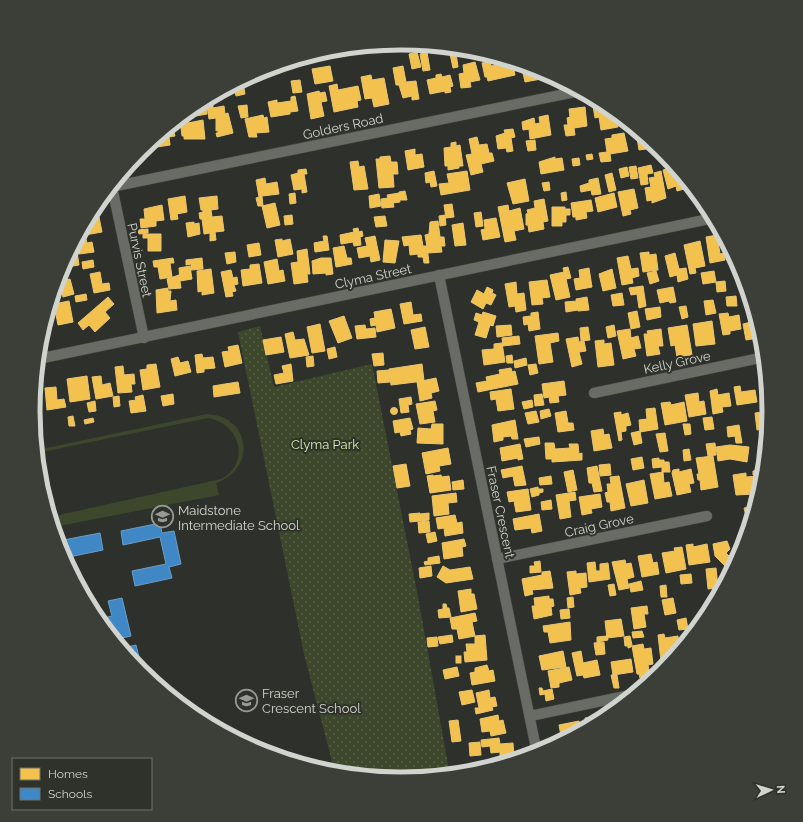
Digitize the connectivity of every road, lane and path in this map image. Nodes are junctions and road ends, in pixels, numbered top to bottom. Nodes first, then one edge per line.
1 (572, 93) edge
2 (120, 185) edge
3 (113, 194) edge
4 (708, 219) edge
5 (439, 275) junction
6 (144, 338) junction
7 (44, 358) edge
8 (759, 358) edge
9 (594, 393) dead end
10 (707, 516) dead end
11 (497, 559) junction
12 (624, 696) edge
13 (530, 716) junction
14 (536, 747) edge

1 - 2 street, Golders Road
3 - 6 street, Purvis Street
4 - 5 street, Clyma Street
5 - 6 street, Clyma Street
5 - 11 street, Fraser Crescent
6 - 7 street, Clyma Street
8 - 9 street, Kelly Grove
10 - 11 street, Craig Grove
11 - 13 street, Fraser Crescent
12 - 13 street
13 - 14 street, Fraser Crescent

